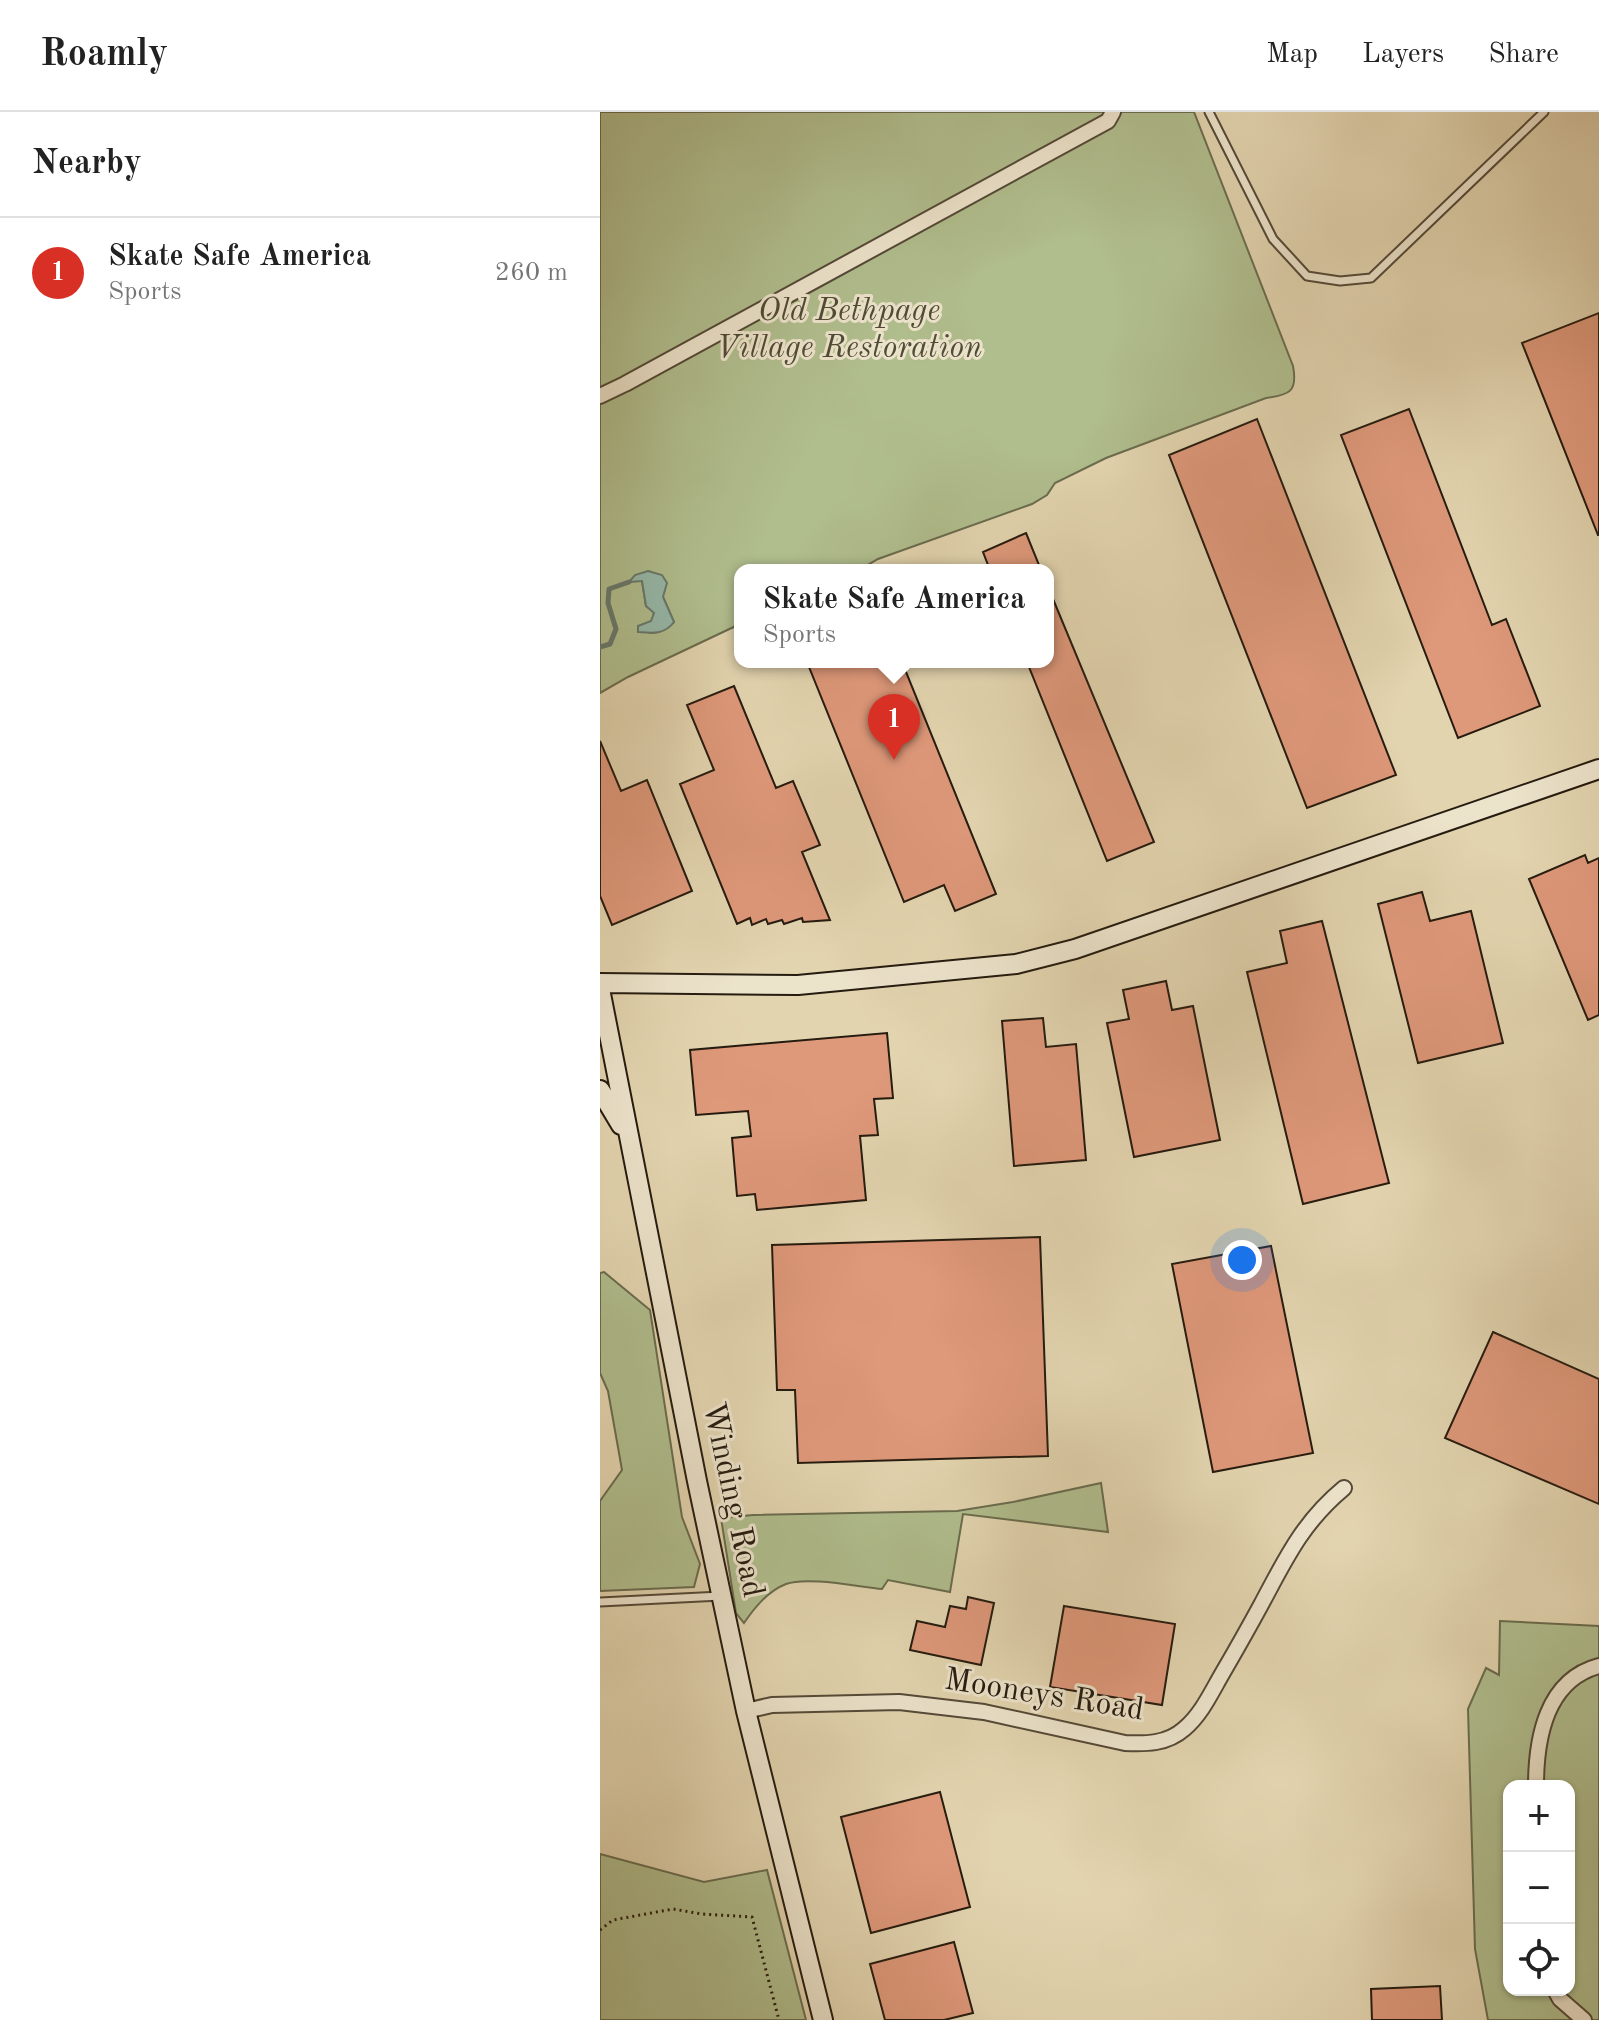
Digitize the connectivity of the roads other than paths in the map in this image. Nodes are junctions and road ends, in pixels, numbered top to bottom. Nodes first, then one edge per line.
1 (1113, 112) edge
2 (1209, 112) edge
3 (1544, 112) edge
4 (600, 396) edge
5 (1599, 769) edge
6 (600, 983) edge
7 (600, 989) edge
8 (600, 1090) edge
9 (629, 1140) junction
10 (1344, 1488) dead end
11 (721, 1596) junction
12 (600, 1602) edge
13 (1599, 1666) edge
14 (746, 1711) junction
15 (1537, 1780) edge
16 (1558, 1996) edge
17 (823, 2020) edge
18 (1584, 2020) edge

1 - 4 street
2 - 3 lane
5 - 6 main road
7 - 9 main road, Winding Road
8 - 9 main road
9 - 11 main road, Winding Road
10 - 14 street, Mooneys Road
11 - 12 lane
11 - 14 main road, Winding Road
13 - 15 street
14 - 17 main road, Winding Road
16 - 18 street

